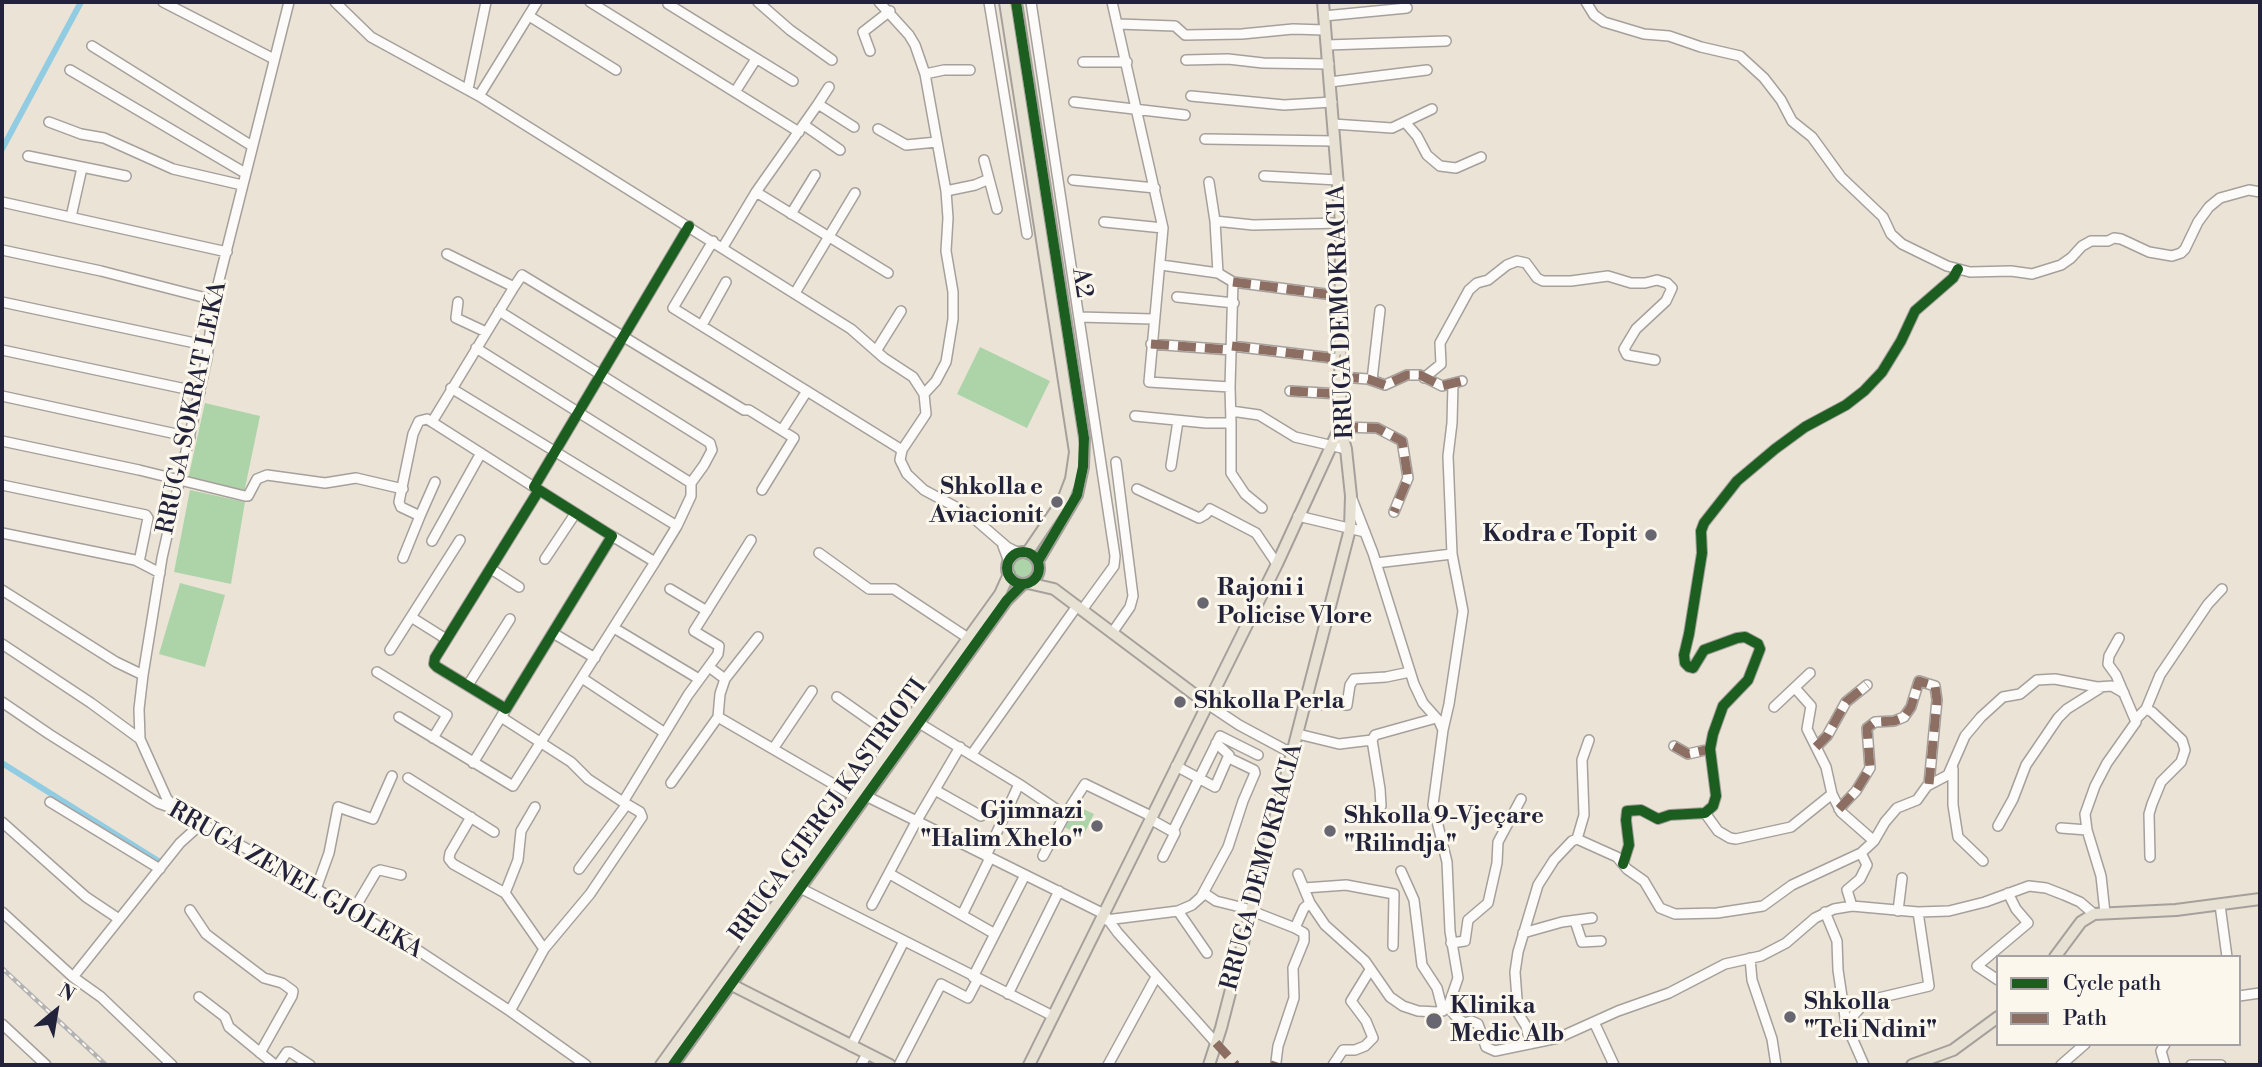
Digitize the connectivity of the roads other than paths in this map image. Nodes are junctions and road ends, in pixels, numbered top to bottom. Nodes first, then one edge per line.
1 (163, 2) edge
2 (289, 2) edge
3 (335, 2) edge
4 (486, 2) edge
5 (537, 2) edge
6 (590, 2) edge
7 (879, 2) edge
8 (989, 2) edge
9 (1005, 2) edge
10 (1016, 2) edge
11 (1031, 2) edge
12 (1112, 2) edge
13 (1323, 2) edge
14 (1586, 2) edge
15 (668, 4) dead end
16 (763, 4) edge
17 (1407, 8) dead end
18 (890, 11) junction
19 (529, 16) junction
20 (1324, 16) junction
21 (1118, 24) junction
22 (1325, 30) junction
23 (1446, 41) dead end
24 (1327, 45) junction
25 (92, 46) dead end
26 (870, 51) dead end
27 (756, 59) junction
28 (274, 60) junction
29 (832, 60) dead end
30 (1186, 60) dead end
31 (1083, 62) dead end
32 (1127, 62) junction
33 (1329, 64) junction
34 (69, 70) dead end
35 (1427, 70) dead end
36 (616, 71) dead end
37 (970, 71) dead end
38 (925, 74) junction
39 (793, 82) dead end
40 (1330, 82) junction
41 (829, 87) dead end
42 (735, 92) junction
43 (474, 93) junction
44 (1191, 96) dead end
45 (1074, 102) dead end
46 (1332, 102) junction
47 (818, 104) junction
48 (1432, 109) dead end
49 (1138, 110) junction
50 (1185, 115) dead end
51 (49, 122) dead end
52 (1405, 122) junction
53 (1333, 124) junction
54 (854, 127) dead end
55 (802, 128) junction
56 (878, 129) dead end
57 (1205, 139) dead end
58 (1334, 141) junction
59 (937, 142) junction
60 (252, 146) junction
61 (840, 150) dead end
62 (27, 156) dead end
63 (1481, 157) dead end
64 (984, 160) dead end
65 (82, 167) junction
66 (245, 173) junction
67 (815, 175) dead end
68 (126, 176) dead end
69 (1265, 176) dead end
70 (989, 179) junction
71 (1073, 180) dead end
72 (1338, 180) junction
73 (1209, 182) dead end
74 (242, 185) junction
75 (1155, 188) junction
76 (946, 191) junction
77 (756, 192) junction
78 (2260, 192) edge
79 (855, 193) dead end
80 (2, 202) edge
81 (997, 209) dead end
82 (791, 214) junction
83 (71, 217) junction
84 (1215, 221) junction
85 (1104, 222) dead end
86 (1341, 223) junction
87 (689, 226) junction
88 (1163, 228) junction
89 (1027, 234) dead end
90 (829, 237) junction
91 (712, 240) junction
92 (723, 247) junction
93 (2, 250) edge
94 (226, 252) junction
95 (447, 254) dead end
96 (1161, 265) junction
97 (1958, 270) junction
98 (888, 273) dead end
99 (1218, 273) junction
100 (726, 282) dead end
101 (1233, 282) junction
102 (514, 287) junction
103 (795, 293) junction
104 (1341, 296) junction
105 (1177, 298) dead end
106 (214, 300) junction
107 (2, 302) edge
108 (458, 302) dead end
109 (1234, 303) junction
110 (1380, 310) dead end
111 (499, 311) junction
112 (901, 311) dead end
113 (1086, 316) junction
114 (1153, 319) junction
115 (702, 325) junction
116 (486, 332) junction
117 (624, 338) junction
118 (1151, 344) junction
119 (209, 346) junction
120 (476, 348) junction
121 (1231, 348) junction
122 (2, 350) edge
123 (876, 351) junction
124 (1340, 359) junction
125 (1655, 360) dead end
126 (602, 375) junction
127 (1341, 377) junction
128 (1424, 378) junction
129 (1372, 380) junction
130 (1230, 387) junction
131 (451, 388) junction
132 (807, 391) junction
133 (1290, 391) dead end
134 (200, 392) junction
135 (924, 394) junction
136 (1340, 394) junction
137 (2, 396) edge
138 (1231, 411) junction
139 (579, 412) junction
140 (1135, 416) dead end
141 (1178, 421) junction
142 (432, 422) junction
143 (1231, 423) junction
144 (1340, 427) junction
145 (782, 430) junction
146 (190, 437) junction
147 (2, 442) edge
148 (1331, 447) junction
149 (1346, 449) junction
150 (902, 450) junction
151 (555, 452) junction
152 (481, 453) junction
153 (1116, 462) dead end
154 (1171, 466) dead end
155 (179, 482) junction
156 (435, 482) dead end
157 (691, 483) junction
158 (2, 485) edge
159 (398, 488) junction
160 (537, 488) junction
161 (1136, 489) dead end
162 (762, 490) dead end
163 (1351, 496) junction
164 (1262, 508) dead end
165 (1394, 512) dead end
166 (575, 514) junction
167 (420, 516) junction
168 (1298, 516) junction
169 (677, 526) junction
170 (1350, 529) junction
171 (1365, 532) junction
172 (2, 533) edge
173 (612, 536) junction
174 (460, 540) dead end
175 (751, 540) dead end
176 (432, 541) dead end
177 (1001, 541) junction
178 (1023, 553) junction
179 (1452, 555) junction
180 (823, 556) dead end
181 (403, 558) dead end
182 (545, 559) dead end
183 (139, 562) junction
184 (655, 562) junction
185 (1009, 562) junction
186 (1038, 563) junction
187 (1376, 563) junction
188 (1276, 564) junction
189 (491, 569) junction
190 (160, 573) junction
191 (1009, 575) junction
192 (1026, 584) junction
193 (519, 587) dead end
194 (670, 589) dead end
195 (1054, 589) junction
196 (2222, 589) dead end
197 (2, 590) edge
198 (1079, 608) junction
199 (707, 611) junction
200 (411, 617) junction
201 (510, 619) dead end
202 (614, 628) junction
203 (553, 633) junction
204 (1112, 633) junction
205 (758, 637) dead end
206 (968, 638) junction
207 (2119, 638) dead end
208 (446, 639) junction
209 (2, 644) edge
210 (390, 650) dead end
211 (595, 658) junction
212 (709, 667) junction
213 (377, 672) dead end
214 (1410, 672) junction
215 (1810, 673) dead end
216 (143, 675) junction
217 (582, 678) junction
218 (699, 679) junction
219 (725, 679) junction
220 (468, 685) junction
221 (1867, 685) dead end
222 (2102, 687) junction
223 (1795, 688) junction
224 (812, 691) dead end
225 (2124, 693) junction
226 (837, 696) dead end
227 (2, 702) edge
228 (1206, 703) junction
229 (1305, 705) junction
230 (1774, 707) dead end
231 (2146, 709) junction
232 (503, 713) junction
233 (718, 717) junction
234 (399, 718) dead end
235 (1436, 718) junction
236 (919, 723) junction
237 (2134, 724) junction
238 (1443, 730) junction
239 (665, 733) junction
240 (1298, 734) junction
241 (140, 738) junction
242 (433, 738) junction
243 (1372, 740) junction
244 (1589, 740) dead end
245 (541, 741) junction
246 (894, 741) junction
247 (1216, 743) junction
248 (1674, 746) dead end
249 (960, 747) junction
250 (1816, 747) junction
251 (773, 749) junction
252 (1710, 750) junction
253 (972, 754) junction
254 (1293, 754) junction
255 (1258, 755) dead end
256 (1229, 758) junction
257 (473, 763) junction
258 (1176, 766) junction
259 (1953, 768) junction
260 (391, 776) dead end
261 (408, 778) dead end
262 (1199, 778) junction
263 (671, 783) dead end
264 (1019, 784) junction
265 (1929, 785) junction
266 (935, 790) junction
267 (1832, 794) junction
268 (860, 796) junction
269 (1521, 799) dead end
270 (50, 802) dead end
271 (625, 803) junction
272 (535, 807) dead end
273 (1839, 809) junction
274 (178, 810) junction
275 (1705, 813) junction
276 (1065, 815) junction
277 (981, 816) dead end
278 (471, 817) junction
279 (1151, 818) junction
280 (1381, 820) dead end
281 (916, 821) junction
282 (2, 822) edge
283 (201, 824) junction
284 (1998, 826) dead end
285 (2061, 828) dead end
286 (2087, 830) junction
287 (1173, 831) junction
288 (495, 832) dead end
289 (1577, 839) junction
290 (1874, 841) junction
291 (1861, 853) junction
292 (1043, 856) dead end
293 (988, 857) junction
294 (1163, 857) dead end
295 (2151, 857) dead end
296 (1983, 861) dead end
297 (1623, 864) junction
298 (160, 869) junction
299 (579, 869) dead end
300 (1401, 871) dead end
301 (1298, 873) dead end
302 (890, 874) junction
303 (401, 875) dead end
304 (1025, 875) junction
305 (1902, 878) dead end
306 (800, 888) junction
307 (1304, 888) junction
308 (316, 889) junction
309 (1059, 891) junction
310 (1204, 892) junction
311 (505, 893) junction
312 (2008, 893) junction
313 (2260, 899) edge
314 (1310, 903) junction
315 (872, 905) dead end
316 (2220, 905) junction
317 (1852, 906) junction
318 (190, 911) dead end
319 (353, 911) junction
320 (1178, 911) junction
321 (1251, 911) junction
322 (1898, 911) junction
323 (2, 912) edge
324 (1825, 912) junction
325 (1918, 912) junction
326 (2099, 914) junction
327 (962, 915) junction
328 (1105, 918) junction
329 (1592, 918) dead end
330 (119, 919) junction
331 (1575, 921) junction
332 (1295, 928) junction
333 (1523, 933) junction
334 (995, 934) junction
335 (904, 941) junction
336 (1601, 941) dead end
337 (1451, 943) junction
338 (1393, 946) dead end
339 (544, 949) junction
340 (1207, 953) dead end
341 (2056, 955) edge
342 (2227, 955) edge
343 (1750, 958) junction
344 (1370, 970) junction
345 (73, 977) junction
346 (1156, 977) junction
347 (976, 978) junction
348 (1996, 979) edge
349 (730, 984) junction
350 (2260, 993) edge
351 (1008, 994) junction
352 (2241, 996) edge
353 (198, 997) dead end
354 (1446, 1009) junction
355 (510, 1011) junction
356 (1053, 1016) junction
357 (1996, 1018) edge
358 (1594, 1023) junction
359 (2, 1024) edge
360 (1846, 1024) junction
361 (1216, 1044) junction
362 (1530, 1044) junction
363 (851, 1046) junction
364 (2083, 1046) edge
365 (2164, 1046) edge
366 (260, 1053) junction
367 (867, 1054) junction
368 (1276, 1062) dead end
369 (46, 1065) edge
370 (172, 1065) edge
371 (276, 1065) edge
372 (310, 1065) edge
373 (586, 1065) edge
374 (660, 1065) edge
375 (673, 1065) edge
376 (860, 1065) edge
377 (890, 1065) edge
378 (899, 1065) edge
379 (1030, 1065) edge
380 (1108, 1065) edge
381 (1209, 1065) edge
382 (1334, 1065) edge
383 (1614, 1065) edge
384 (1776, 1065) edge
385 (1864, 1065) edge
386 (1912, 1065) edge
387 (2061, 1065) edge
388 (2165, 1065) edge
389 (2192, 1065) edge
390 (2221, 1065) edge

1 - 28 street
2 - 28 street, RRUGA SOKRAT LEKA
3 - 43 street
4 - 43 street
5 - 19 street
6 - 42 street
7 - 18 street
8 - 89 street
9 - 178 main road, A2
10 - 186 main road, A2
11 - 113 street
12 - 21 street
13 - 20 main road, RRUGA DEMOKRACIA
14 - 97 street
15 - 27 street
16 - 29 street
17 - 20 street
18 - 26 street
18 - 38 street
19 - 36 street
19 - 43 street
20 - 22 main road, RRUGA DEMOKRACIA
21 - 22 street
21 - 32 street
22 - 24 main road, RRUGA DEMOKRACIA
23 - 24 street
24 - 33 main road, RRUGA DEMOKRACIA
25 - 60 street
27 - 39 street
27 - 42 street
28 - 60 street, RRUGA SOKRAT LEKA
30 - 33 street
31 - 32 street
32 - 49 street
33 - 40 main road, RRUGA DEMOKRACIA
34 - 66 street
35 - 40 street
37 - 38 street
38 - 59 street
40 - 46 main road, RRUGA DEMOKRACIA
41 - 47 street
42 - 55 street
43 - 87 street
44 - 46 street
45 - 49 street
46 - 53 main road, RRUGA DEMOKRACIA
47 - 54 street
47 - 55 street
48 - 52 street
49 - 50 street
49 - 75 street
51 - 74 street
52 - 53 street
52 - 63 street
53 - 58 main road, RRUGA DEMOKRACIA
55 - 61 street
55 - 77 street
56 - 59 street
57 - 58 street
58 - 72 main road, RRUGA DEMOKRACIA
59 - 76 street
60 - 66 street, RRUGA SOKRAT LEKA
62 - 65 street
64 - 70 street
65 - 68 street
65 - 83 street
66 - 74 street, RRUGA SOKRAT LEKA
67 - 82 street
69 - 72 street
70 - 76 street
70 - 81 street
71 - 75 street
72 - 86 main road, RRUGA DEMOKRACIA
73 - 84 street
74 - 94 street, RRUGA SOKRAT LEKA
75 - 88 street
76 - 135 street
77 - 82 street
77 - 92 street
78 - 97 street
79 - 90 street
80 - 83 street
82 - 90 street
83 - 94 street
84 - 86 street
84 - 99 street
85 - 88 street
86 - 104 main road, RRUGA DEMOKRACIA
87 - 91 street
87 - 117 street
88 - 96 street
90 - 98 street
90 - 103 street
91 - 92 street
91 - 115 street
92 - 103 street
93 - 106 street
94 - 106 street, RRUGA SOKRAT LEKA
95 - 102 street
96 - 99 street
96 - 114 street
97 - 252 street
99 - 101 street
100 - 115 street
101 - 104 street
101 - 109 street
102 - 111 street
102 - 117 street
103 - 123 street
104 - 124 main road, RRUGA DEMOKRACIA
105 - 109 street
106 - 119 street, RRUGA SOKRAT LEKA
107 - 119 street
108 - 116 street
109 - 121 street
110 - 129 street
111 - 116 street
111 - 126 street
112 - 123 street
113 - 114 street
113 - 198 street
114 - 118 street
115 - 132 street
116 - 120 street
117 - 126 street
117 - 145 street
118 - 121 street
118 - 130 street
119 - 134 street, RRUGA SOKRAT LEKA
120 - 131 street
120 - 139 street
121 - 124 street
121 - 130 street
122 - 134 street
123 - 135 street
124 - 127 main road, RRUGA DEMOKRACIA
125 - 128 street
126 - 139 street
126 - 157 street
127 - 129 street
127 - 136 main road, RRUGA DEMOKRACIA
128 - 129 street
128 - 179 street
130 - 138 street
131 - 142 street
131 - 151 street
132 - 145 street
132 - 150 street
133 - 136 street
134 - 146 street, RRUGA SOKRAT LEKA
135 - 150 street
136 - 144 main road, RRUGA DEMOKRACIA
137 - 146 street
138 - 143 street
138 - 148 street
139 - 151 street
139 - 157 street
140 - 141 street
141 - 143 street
141 - 154 street
142 - 152 street
142 - 159 street
143 - 164 street
144 - 148 main road
144 - 149 main road, RRUGA DEMOKRACIA
144 - 165 street
145 - 162 street
146 - 155 street, RRUGA SOKRAT LEKA
147 - 155 street
148 - 149 street
148 - 168 main road
149 - 163 main road, RRUGA DEMOKRACIA
150 - 177 street
151 - 160 street
151 - 169 street
152 - 160 street
152 - 176 street
153 - 204 street
155 - 159 street
155 - 190 street, RRUGA SOKRAT LEKA
156 - 167 street
157 - 169 street
158 - 183 street
159 - 167 street
160 - 166 street
160 - 189 street
161 - 188 street
163 - 170 main road, RRUGA DEMOKRACIA
163 - 171 street
166 - 173 street
166 - 182 street
167 - 181 street
168 - 170 street
168 - 188 main road
169 - 184 street
170 - 171 street
170 - 229 main road, RRUGA DEMOKRACIA
171 - 187 street
172 - 183 street
173 - 184 street
173 - 203 street
174 - 200 street
175 - 199 street
177 - 178 street
177 - 185 street
178 - 185 main road
178 - 186 main road
179 - 187 street
179 - 238 street
180 - 206 street
183 - 190 street
184 - 202 street
185 - 191 main road
186 - 192 main road
186 - 195 main road
187 - 214 street
188 - 228 main road
189 - 193 street
189 - 208 street
190 - 216 street, RRUGA SOKRAT LEKA
191 - 192 main road
191 - 206 main road, RRUGA GJERGJ KASTRIOTI
192 - 195 main road
192 - 236 main road, RRUGA GJERGJ KASTRIOTI
194 - 199 street
195 - 198 main road
196 - 231 street
197 - 216 street
198 - 204 main road
198 - 253 street
199 - 212 street
200 - 208 street
200 - 210 street
201 - 220 street
202 - 211 street
202 - 218 street
203 - 211 street
203 - 232 street
204 - 228 main road
205 - 219 street
206 - 246 main road, RRUGA GJERGJ KASTRIOTI
207 - 225 street
208 - 220 street
209 - 241 street
211 - 217 street
212 - 218 street
212 - 219 street
213 - 242 street
214 - 229 street
214 - 235 street
215 - 223 street
216 - 241 street, RRUGA SOKRAT LEKA
217 - 239 street
217 - 245 street
218 - 239 street
219 - 233 street
220 - 232 street
221 - 250 street
222 - 225 street
222 - 259 street
222 - 284 street
223 - 230 street
223 - 250 street
224 - 251 street
225 - 237 street
226 - 246 street
227 - 274 street, RRUGA ZENEL GJOLEKA
228 - 254 street
228 - 258 main road
229 - 240 main road, RRUGA DEMOKRACIA
231 - 237 street
231 - 295 street
232 - 245 street
232 - 257 street
233 - 251 street
233 - 263 street
234 - 242 street
235 - 238 street
235 - 243 street
236 - 249 street
236 - 268 main road, RRUGA GJERGJ KASTRIOTI
237 - 286 street
238 - 337 street
239 - 271 street
240 - 243 street
240 - 254 main road, RRUGA DEMOKRACIA
241 - 274 street, RRUGA SOKRAT LEKA
242 - 257 street
243 - 280 street
244 - 289 street
245 - 257 street
245 - 271 street
246 - 268 main road, RRUGA GJERGJ KASTRIOTI
247 - 255 street
247 - 256 street
247 - 262 street
248 - 252 street
249 - 253 street
249 - 266 street
250 - 267 street
251 - 268 street
252 - 275 street
253 - 264 street
254 - 321 main road, RRUGA DEMOKRACIA
256 - 262 street
256 - 310 street
258 - 262 street
258 - 279 main road
259 - 265 street
259 - 296 street
260 - 308 street
261 - 278 street
262 - 287 street
264 - 276 street
264 - 293 street
265 - 273 street
265 - 290 street
266 - 277 street
266 - 281 street
267 - 273 street
267 - 275 street
268 - 281 street
268 - 306 main road, RRUGA GJERGJ KASTRIOTI
268 - 374 main road, RRUGA GJERGJ KASTRIOTI
269 - 337 street
270 - 298 street
271 - 299 street
271 - 339 street
272 - 311 street
273 - 290 street
274 - 283 street, RRUGA ZENEL GJOLEKA
275 - 297 street
276 - 279 street
276 - 292 street
278 - 288 street
278 - 311 street
279 - 287 street
279 - 328 main road
281 - 293 street
281 - 302 street
282 - 330 street
283 - 298 street
283 - 308 street, RRUGA ZENEL GJOLEKA
285 - 286 street
286 - 326 street
287 - 294 street
289 - 297 street
289 - 333 street
290 - 291 street
291 - 297 street
291 - 317 street
293 - 304 street
293 - 327 street
298 - 330 street
300 - 354 street
301 - 307 street
302 - 315 street
302 - 327 street
303 - 319 street
304 - 309 street
304 - 334 street
305 - 322 street
306 - 335 street
306 - 349 main road, RRUGA GJERGJ KASTRIOTI
307 - 314 street
307 - 338 street
308 - 319 street, RRUGA ZENEL GJOLEKA
309 - 328 street
309 - 351 street
310 - 320 street
310 - 321 street
311 - 339 street
312 - 325 street
312 - 326 street
312 - 348 street
313 - 316 main road
314 - 332 street
314 - 344 street
316 - 326 main road
316 - 342 street
317 - 322 street
317 - 324 street
318 - 366 street
319 - 355 street, RRUGA ZENEL GJOLEKA
320 - 328 street
320 - 340 street
321 - 332 street
321 - 361 main road, RRUGA DEMOKRACIA
322 - 325 street
323 - 345 street
324 - 343 street
324 - 360 street
325 - 360 street
326 - 341 main road
327 - 334 street
328 - 346 street
328 - 356 main road
329 - 331 street
330 - 345 street
331 - 333 street
331 - 336 street
332 - 368 street
333 - 362 street
334 - 347 street
335 - 347 street
335 - 363 street
337 - 354 street
339 - 355 street
343 - 358 street
343 - 384 street
344 - 354 street
344 - 382 street
345 - 370 street
346 - 361 street
346 - 380 street
347 - 351 street
347 - 378 street
349 - 363 main road
349 - 375 main road, RRUGA GJERGJ KASTRIOTI
350 - 352 street
351 - 356 street
353 - 366 street
354 - 362 street
355 - 373 street, RRUGA ZENEL GJOLEKA
356 - 379 main road
357 - 386 main road
358 - 362 street
358 - 383 street
359 - 369 street
360 - 385 street
361 - 381 main road, RRUGA DEMOKRACIA
363 - 367 main road
364 - 387 street
365 - 388 street
366 - 371 street
367 - 376 street
367 - 377 main road
371 - 372 street
389 - 390 street

